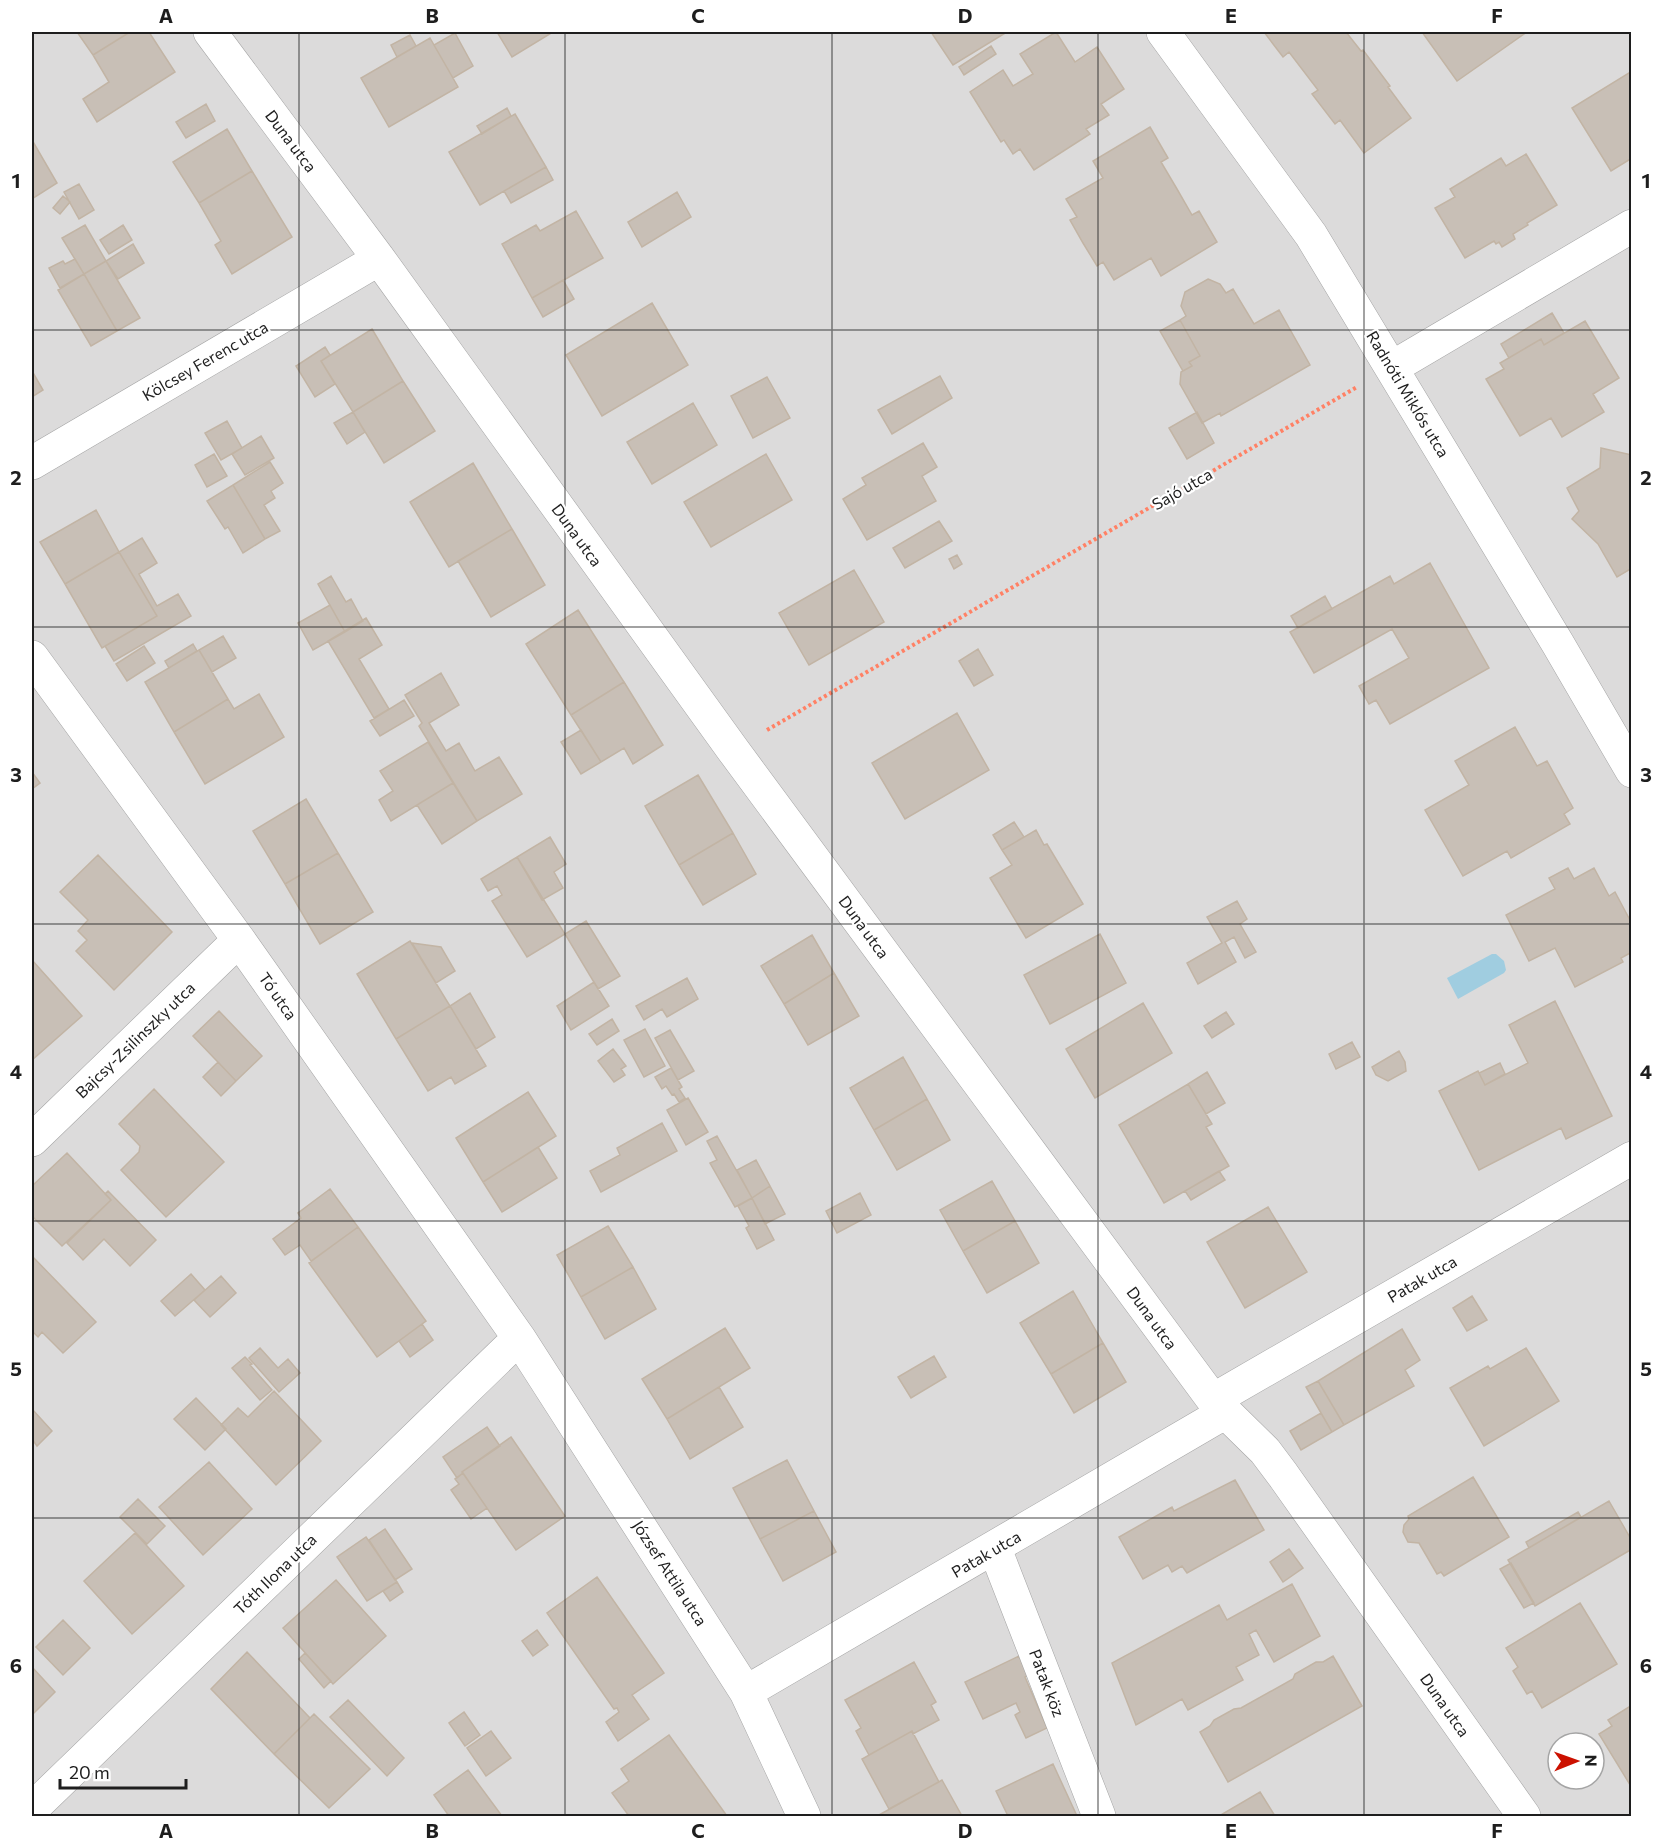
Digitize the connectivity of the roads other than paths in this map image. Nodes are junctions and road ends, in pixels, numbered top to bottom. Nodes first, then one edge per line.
1 (210, 32) edge
2 (1163, 32) edge
3 (1632, 226) edge
4 (379, 259) junction
5 (1393, 367) junction
6 (32, 463) edge
7 (32, 657) edge
8 (1632, 771) edge
9 (239, 940) junction
10 (32, 1140) edge
11 (1632, 1158) edge
12 (519, 1338) junction
13 (1219, 1407) junction
14 (995, 1549) junction
15 (746, 1692) junction
16 (32, 1809) edge
17 (804, 1816) edge
18 (1099, 1816) edge
19 (1524, 1816) edge

1 - 4 street, Duna utca
2 - 5 street, Radnóti Miklós utca
3 - 5 street
4 - 6 street, Kölcsey Ferenc utca
4 - 13 street, Duna utca
5 - 8 street, Radnóti Miklós utca
7 - 9 street, Tó utca
9 - 10 street, Bajcsy-Zsilinszky utca
9 - 12 street, Tó utca
11 - 13 street, Patak utca
12 - 15 street, József Attila utca
12 - 16 street, Tóth Ilona utca
13 - 14 street, Patak utca
13 - 19 street, Duna utca
14 - 15 street, Patak utca
14 - 18 street, Patak köz
15 - 17 street, József Attila utca

